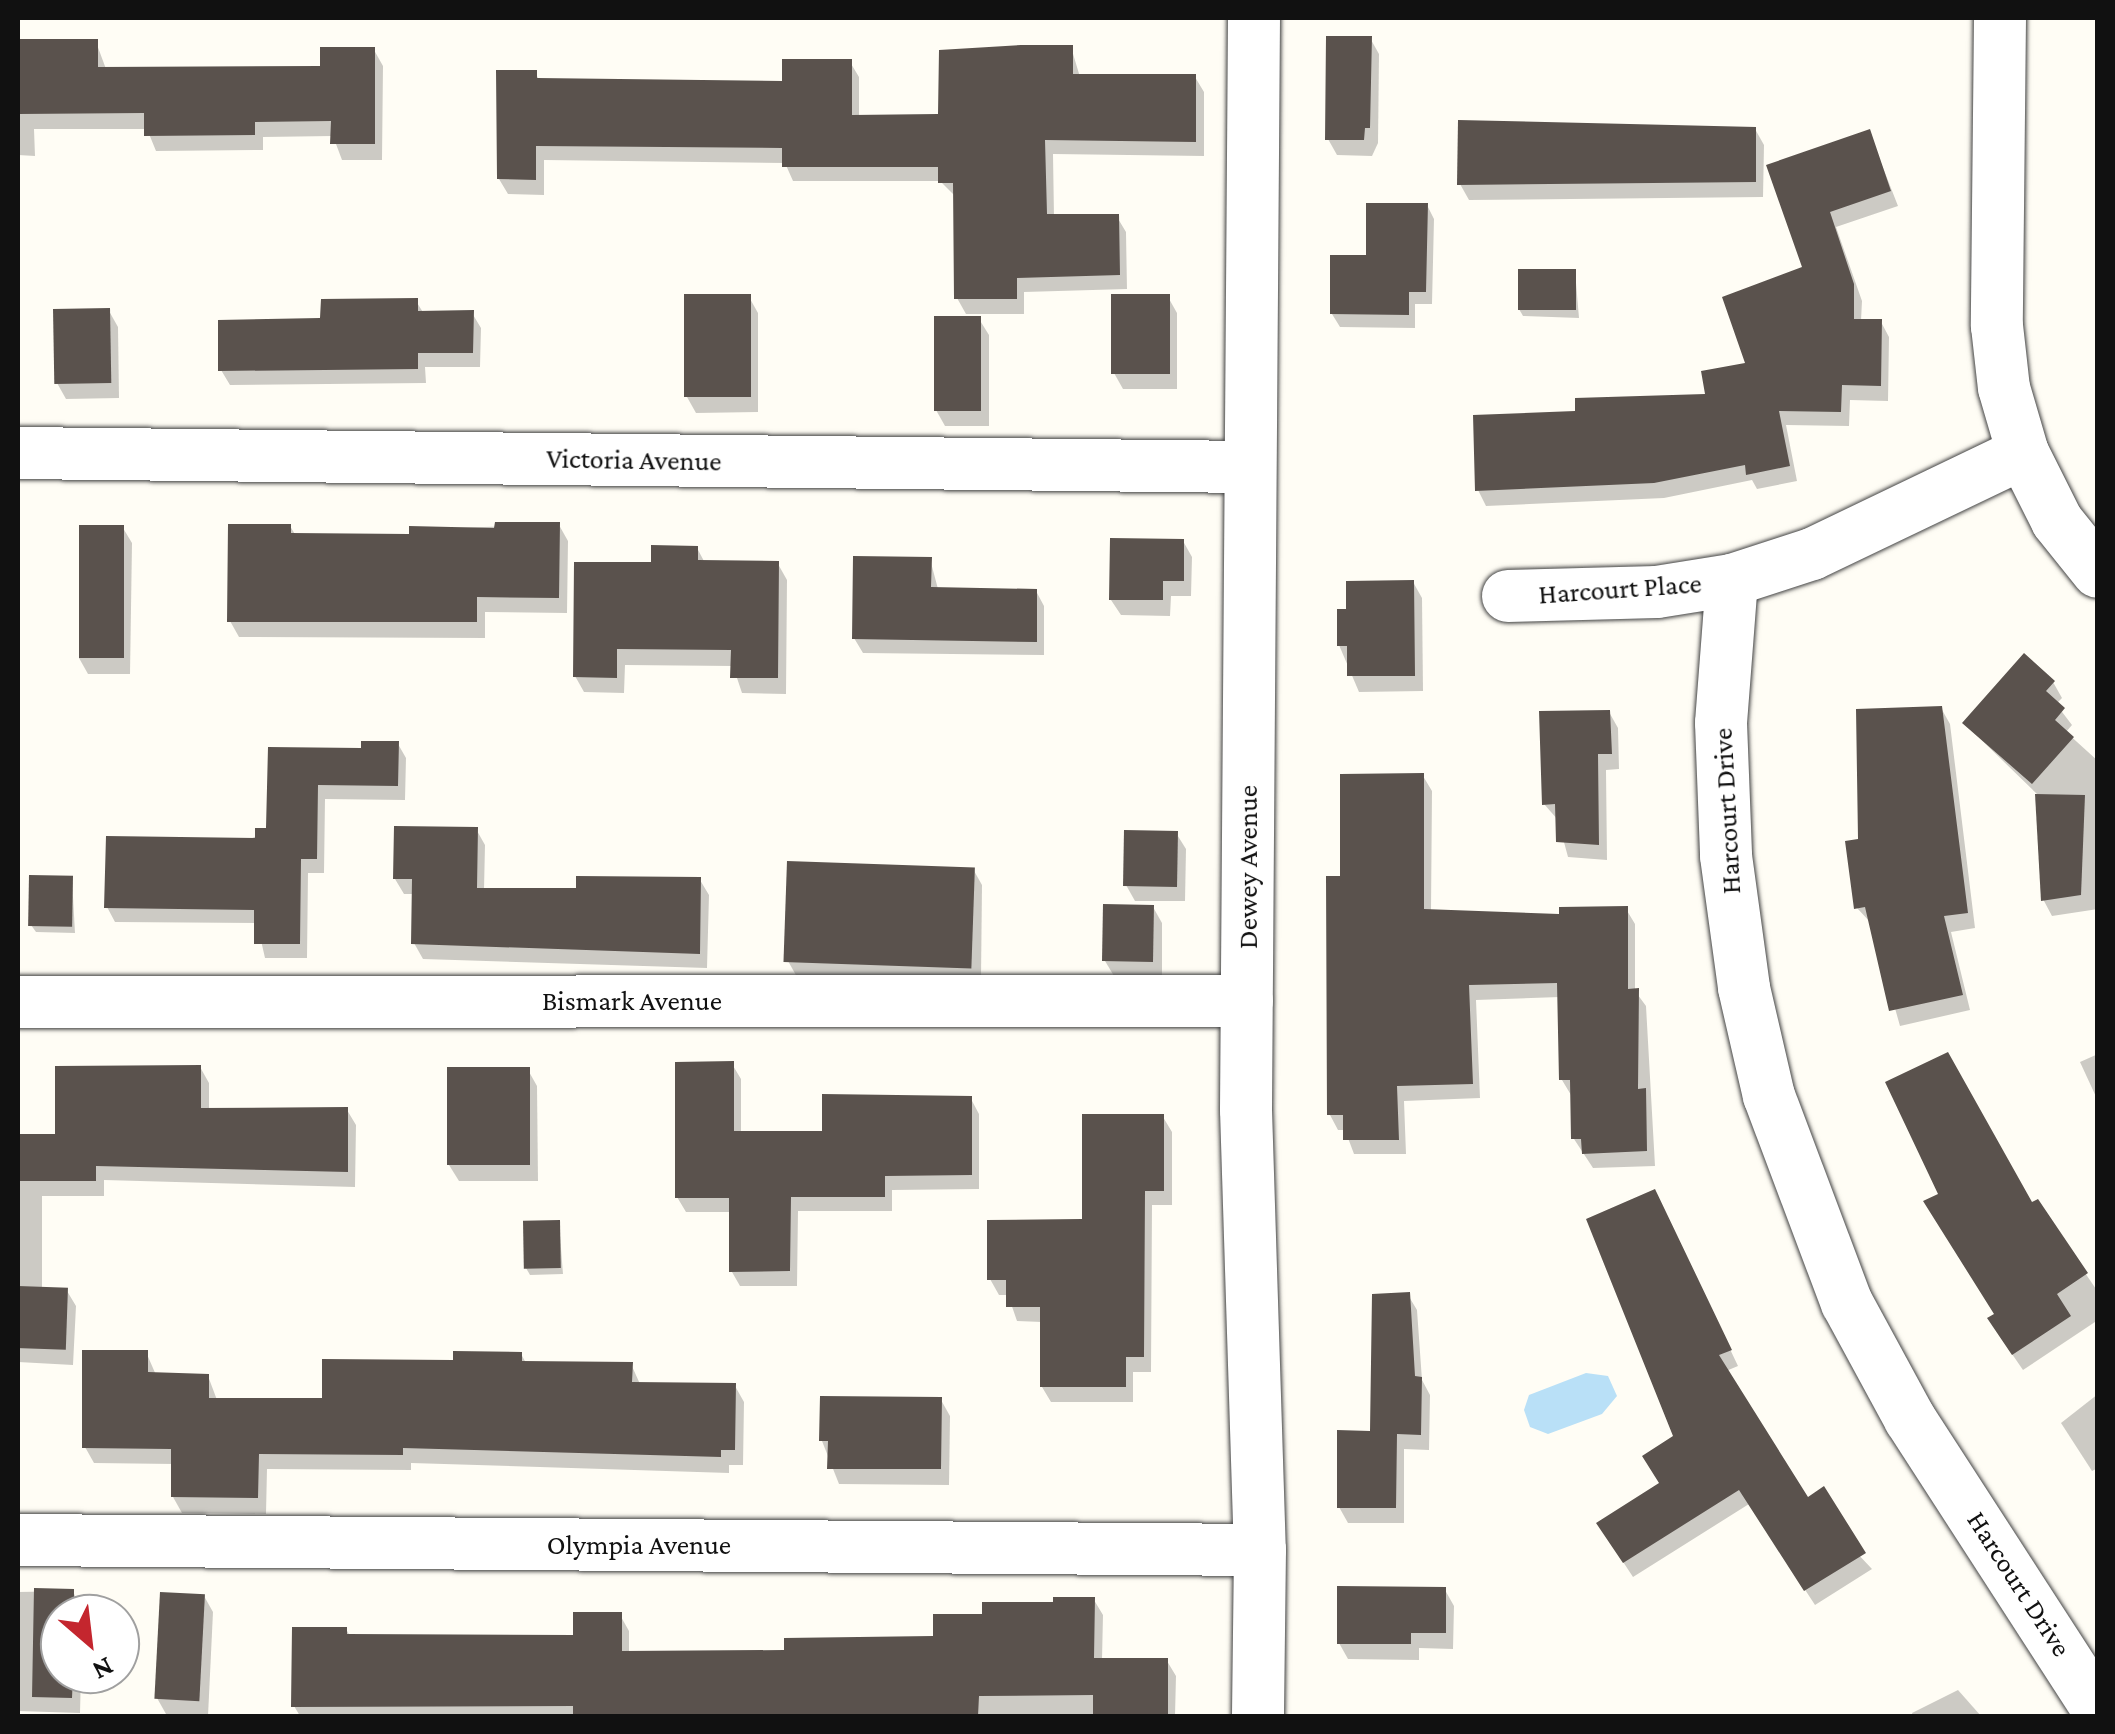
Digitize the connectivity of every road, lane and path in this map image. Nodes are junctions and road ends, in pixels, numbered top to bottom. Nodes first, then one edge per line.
1 (1254, 18) edge
2 (2000, 18) edge
3 (18, 453) edge
4 (2022, 453) junction
5 (1250, 467) junction
6 (2098, 572) edge
7 (1732, 580) junction
8 (1508, 596) dead end
9 (1247, 1001) junction
10 (18, 1002) edge
11 (18, 1540) edge
12 (1260, 1550) junction
13 (2098, 1710) edge
14 (1258, 1716) edge

1 - 5 street, Dewey Avenue
2 - 4 street
3 - 5 street, Victoria Avenue
4 - 6 street
4 - 7 street
5 - 9 street, Dewey Avenue
7 - 8 street, Harcourt Place
7 - 13 street, Harcourt Drive
9 - 10 street, Bismark Avenue
9 - 12 street, Dewey Avenue
11 - 12 street, Olympia Avenue
12 - 14 street, Dewey Avenue

